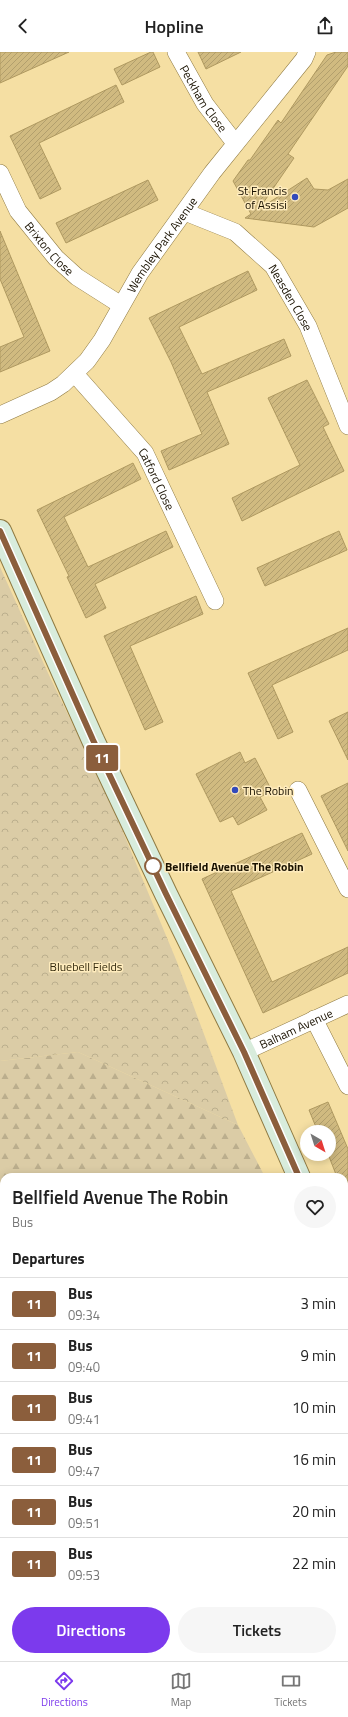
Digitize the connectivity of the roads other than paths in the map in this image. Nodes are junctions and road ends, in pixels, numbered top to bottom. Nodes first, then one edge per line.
1 (176, 52) edge
2 (307, 52) edge
3 (235, 143) junction
4 (0, 173) edge
5 (185, 212) junction
6 (121, 305) junction
7 (74, 374) junction
8 (0, 415) edge
9 (348, 426) edge
10 (0, 531) edge
11 (215, 601) dead end
12 (298, 790) dead end
13 (348, 889) edge
14 (348, 1004) edge
15 (314, 1019) junction
16 (244, 1052) junction
17 (348, 1086) edge
18 (297, 1173) edge

1 - 3 street, Peckham Close
2 - 3 street, Wembley Park Avenue
3 - 5 street, Wembley Park Avenue
4 - 6 street, Brixton Close
5 - 6 street, Wembley Park Avenue
5 - 9 street, Neasden Close
6 - 7 street, Wembley Park Avenue
7 - 8 street, Wembley Park Avenue
7 - 11 street, Catford Close
10 - 16 street
12 - 13 street
14 - 15 street, Balham Avenue
15 - 16 street, Balham Avenue
15 - 17 street
16 - 18 street

